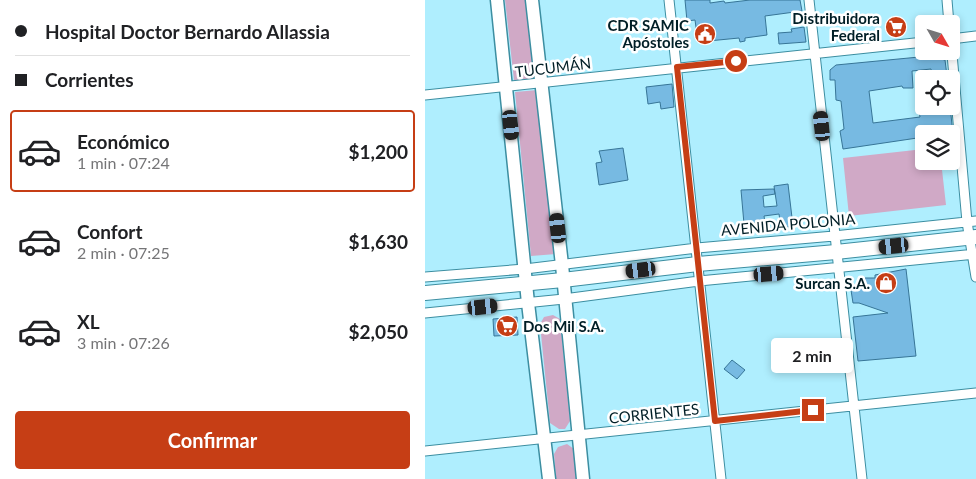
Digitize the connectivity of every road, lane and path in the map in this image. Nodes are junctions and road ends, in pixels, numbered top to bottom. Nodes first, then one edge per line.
1 (497, 0) edge
2 (532, 0) edge
3 (669, 0) edge
4 (809, 0) edge
5 (947, 0) edge
6 (948, 15) edge
7 (976, 36) edge
8 (960, 39) edge
9 (915, 43) edge
10 (815, 53) junction
11 (953, 60) edge
12 (677, 67) junction
13 (541, 83) junction
14 (507, 87) junction
15 (425, 95) edge
16 (972, 221) edge
17 (834, 236) junction
18 (973, 238) edge
19 (697, 248) junction
20 (836, 252) junction
21 (975, 254) edge
22 (562, 264) junction
23 (698, 264) junction
24 (839, 268) junction
25 (526, 275) junction
26 (976, 276) edge
27 (425, 278) edge
28 (563, 280) junction
29 (699, 281) junction
30 (425, 292) edge
31 (564, 299) junction
32 (528, 303) junction
33 (425, 313) edge
34 (976, 393) edge
35 (853, 406) junction
36 (715, 421) junction
37 (578, 435) junction
38 (545, 439) junction
39 (425, 451) edge
40 (549, 479) edge
41 (583, 479) edge
42 (721, 479) edge
43 (862, 479) edge

1 - 14 main road
2 - 13 main road
3 - 12 street
4 - 10 street
5 - 6 street
7 - 8 street
9 - 10 street, TUCUMÁN
10 - 12 street, TUCUMÁN
10 - 17 street
11 - 16 street
12 - 13 street, TUCUMÁN
12 - 19 street
13 - 14 street, TUCUMÁN
13 - 22 main road
14 - 15 street, TUCUMÁN
14 - 25 main road
16 - 17 street, AVENIDA POLONIA
16 - 18 street
17 - 19 street, AVENIDA POLONIA
17 - 20 street
18 - 20 main road, AVENIDA POLONIA
18 - 21 street
19 - 22 street, AVENIDA POLONIA
19 - 23 street
20 - 23 main road, AVENIDA POLONIA
20 - 24 street
21 - 24 street
21 - 26 street
22 - 25 street, AVENIDA POLONIA
22 - 28 main road
23 - 28 main road, AVENIDA POLONIA
23 - 29 street
24 - 29 street
24 - 35 street
25 - 27 street, AVENIDA POLONIA
25 - 28 main road, AVENIDA POLONIA
25 - 30 main road, AVENIDA POLONIA
25 - 32 main road
28 - 31 main road
29 - 31 street
29 - 36 street
31 - 32 street
31 - 37 main road
32 - 33 street
32 - 38 main road
34 - 35 street, CORRIENTES
35 - 36 street, CORRIENTES
35 - 43 street
36 - 37 street, CORRIENTES
36 - 42 street
37 - 38 street, CORRIENTES
37 - 41 main road
38 - 39 street, CORRIENTES
38 - 40 main road

